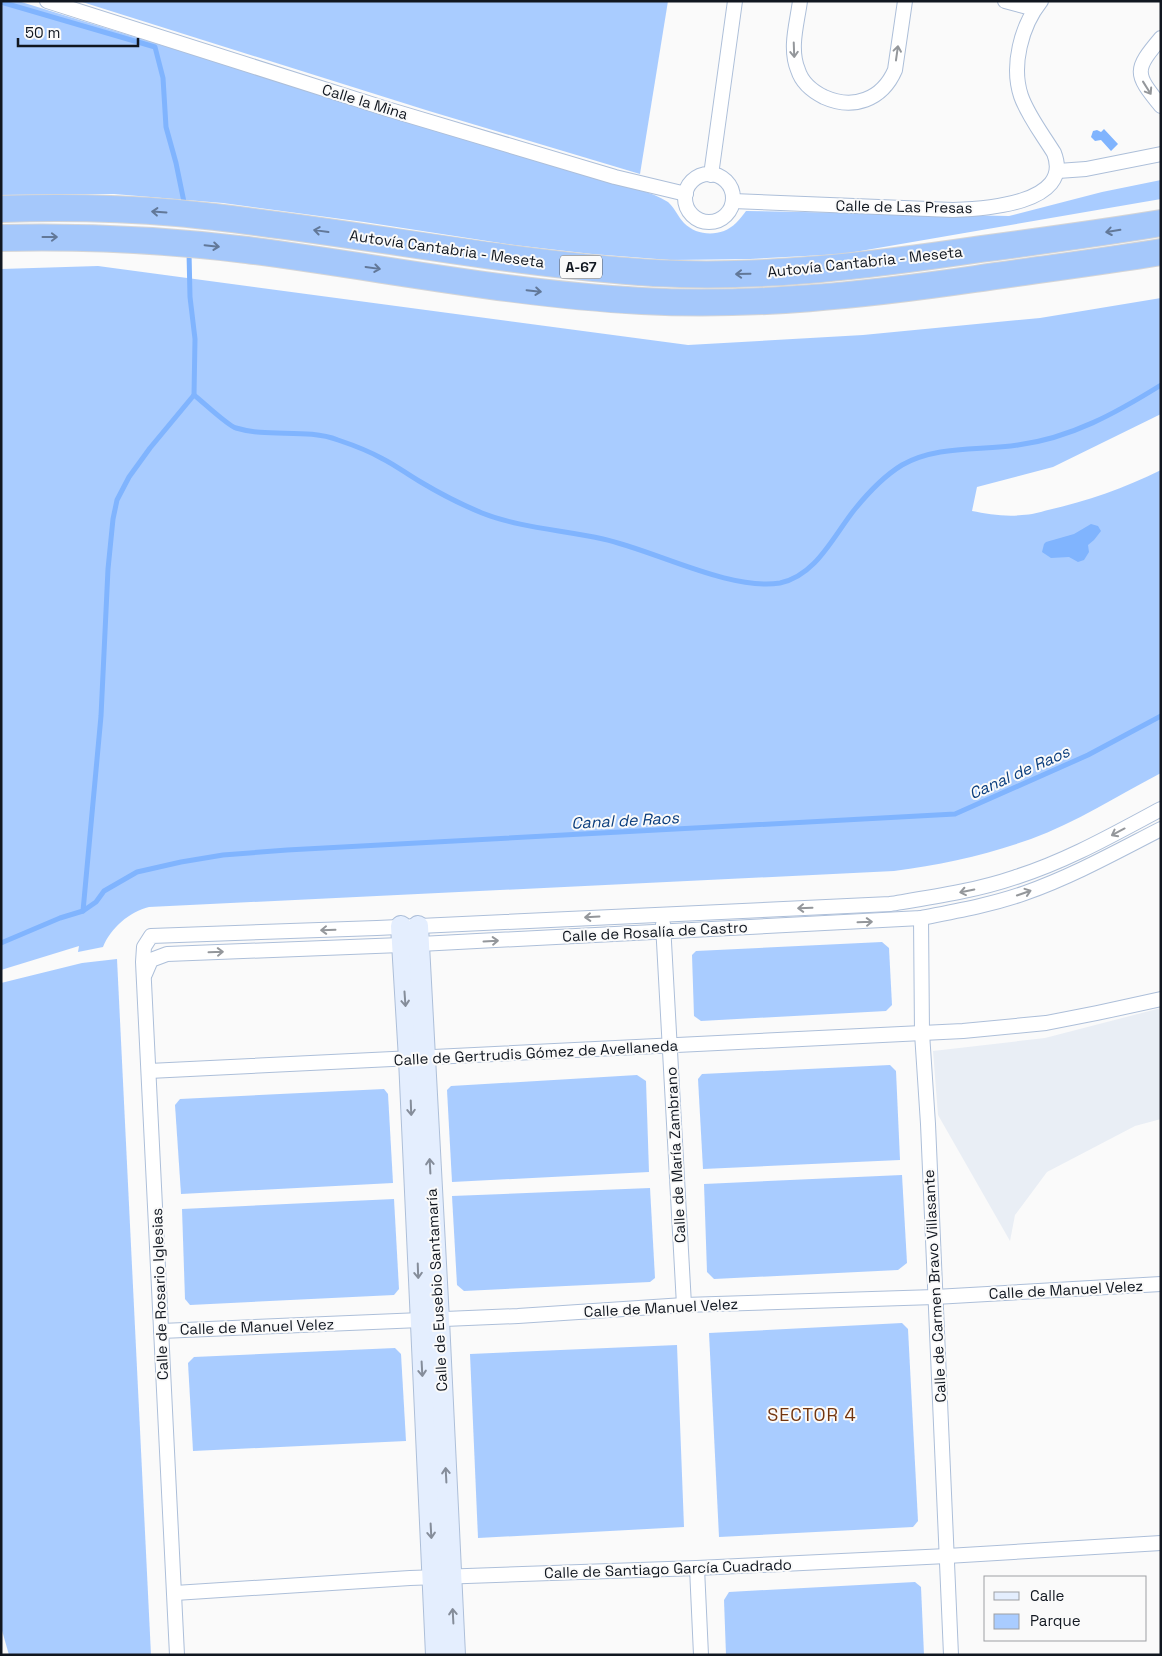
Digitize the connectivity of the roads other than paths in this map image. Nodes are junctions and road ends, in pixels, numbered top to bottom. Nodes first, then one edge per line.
1 (47, 1) edge
2 (735, 1) edge
3 (800, 1) edge
4 (905, 1) edge
5 (1005, 1) edge
6 (1038, 5) edge
7 (1161, 38) edge
8 (1161, 106) edge
9 (1161, 154) edge
10 (1058, 171) junction
11 (711, 175) junction
12 (686, 194) junction
13 (733, 201) junction
14 (1, 209) edge
15 (1161, 223) edge
16 (1, 238) edge
17 (1161, 252) edge
18 (1161, 809) edge
19 (1161, 829) edge
20 (663, 914) junction
21 (921, 918) junction
22 (664, 931) junction
23 (410, 935) junction
24 (151, 936) joint
25 (144, 976) junction
26 (1161, 998) edge
27 (922, 1033) junction
28 (670, 1047) junction
29 (417, 1059) junction
30 (149, 1071) junction
31 (1161, 1284) edge
32 (935, 1297) junction
33 (684, 1305) junction
34 (430, 1320) junction
35 (161, 1331) junction
36 (1161, 1543) edge
37 (947, 1556) junction
38 (697, 1568) junction
39 (442, 1577) junction
40 (175, 1594) junction
41 (177, 1655) edge
42 (436, 1655) edge
43 (455, 1655) edge
44 (701, 1655) edge
45 (951, 1655) edge

1 - 12 street, Calle la Mina
2 - 11 street
3 -> 4 street
5 - 6 street
6 - 10 street
7 -> 8 street
9 - 10 street
10 - 13 street, Calle de Las Presas
11 - 12 street
11 - 13 street
12 - 13 street
15 -> 14 highway, Autovía Cantabria - Meseta / A-67
16 -> 17 highway, Autovía Cantabria - Meseta / A-67
18 -> 20 street, Calle de Rosalía de Castro
21 -> 19 street, Calle de Rosalía de Castro
20 - 22 street, Calle de María Zambrano
20 -> 23 street, Calle de Rosalía de Castro
22 -> 21 street, Calle de Rosalía de Castro
21 - 27 street, Calle de Carmen Bravo Villasante
23 -> 22 street, Calle de Rosalía de Castro
22 - 28 street, Calle de María Zambrano
23 -> 24 street, Calle de Rosalía de Castro
25 -> 23 street, Calle de Rosalía de Castro
23 - 29 main road, Calle de Eusebio Santamaría
24 - 25 street, Calle de Rosario Iglesias
25 - 30 street, Calle de Rosario Iglesias
26 - 27 street, Calle de Gertrudis Gómez de Avellaneda
27 - 28 street, Calle de Gertrudis Gómez de Avellaneda
27 - 32 street, Calle de Carmen Bravo Villasante
28 - 29 street, Calle de Gertrudis Gómez de Avellaneda
28 - 33 street, Calle de María Zambrano
29 - 30 street, Calle de Gertrudis Gómez de Avellaneda
29 - 34 main road, Calle de Eusebio Santamaría
30 - 35 street, Calle de Rosario Iglesias
31 - 32 street, Calle de Manuel Velez
32 - 33 street, Calle de Manuel Velez
32 - 37 street, Calle de Carmen Bravo Villasante
33 - 34 street, Calle de Manuel Velez
34 - 35 street, Calle de Manuel Velez
34 - 39 main road, Calle de Eusebio Santamaría
35 - 40 street, Calle de Rosario Iglesias
36 - 37 street, Calle de Santiago García Cuadrado
37 - 38 street, Calle de Santiago García Cuadrado
37 - 45 street, Calle de Carmen Bravo Villasante
38 - 39 street, Calle de Santiago García Cuadrado
38 - 44 street
39 - 40 street, Calle de Santiago García Cuadrado
39 - 42 main road, Calle de Eusebio Santamaría
43 -> 39 main road, Calle de Eusebio Santamaría
40 - 41 street, Calle de Rosario Iglesias

